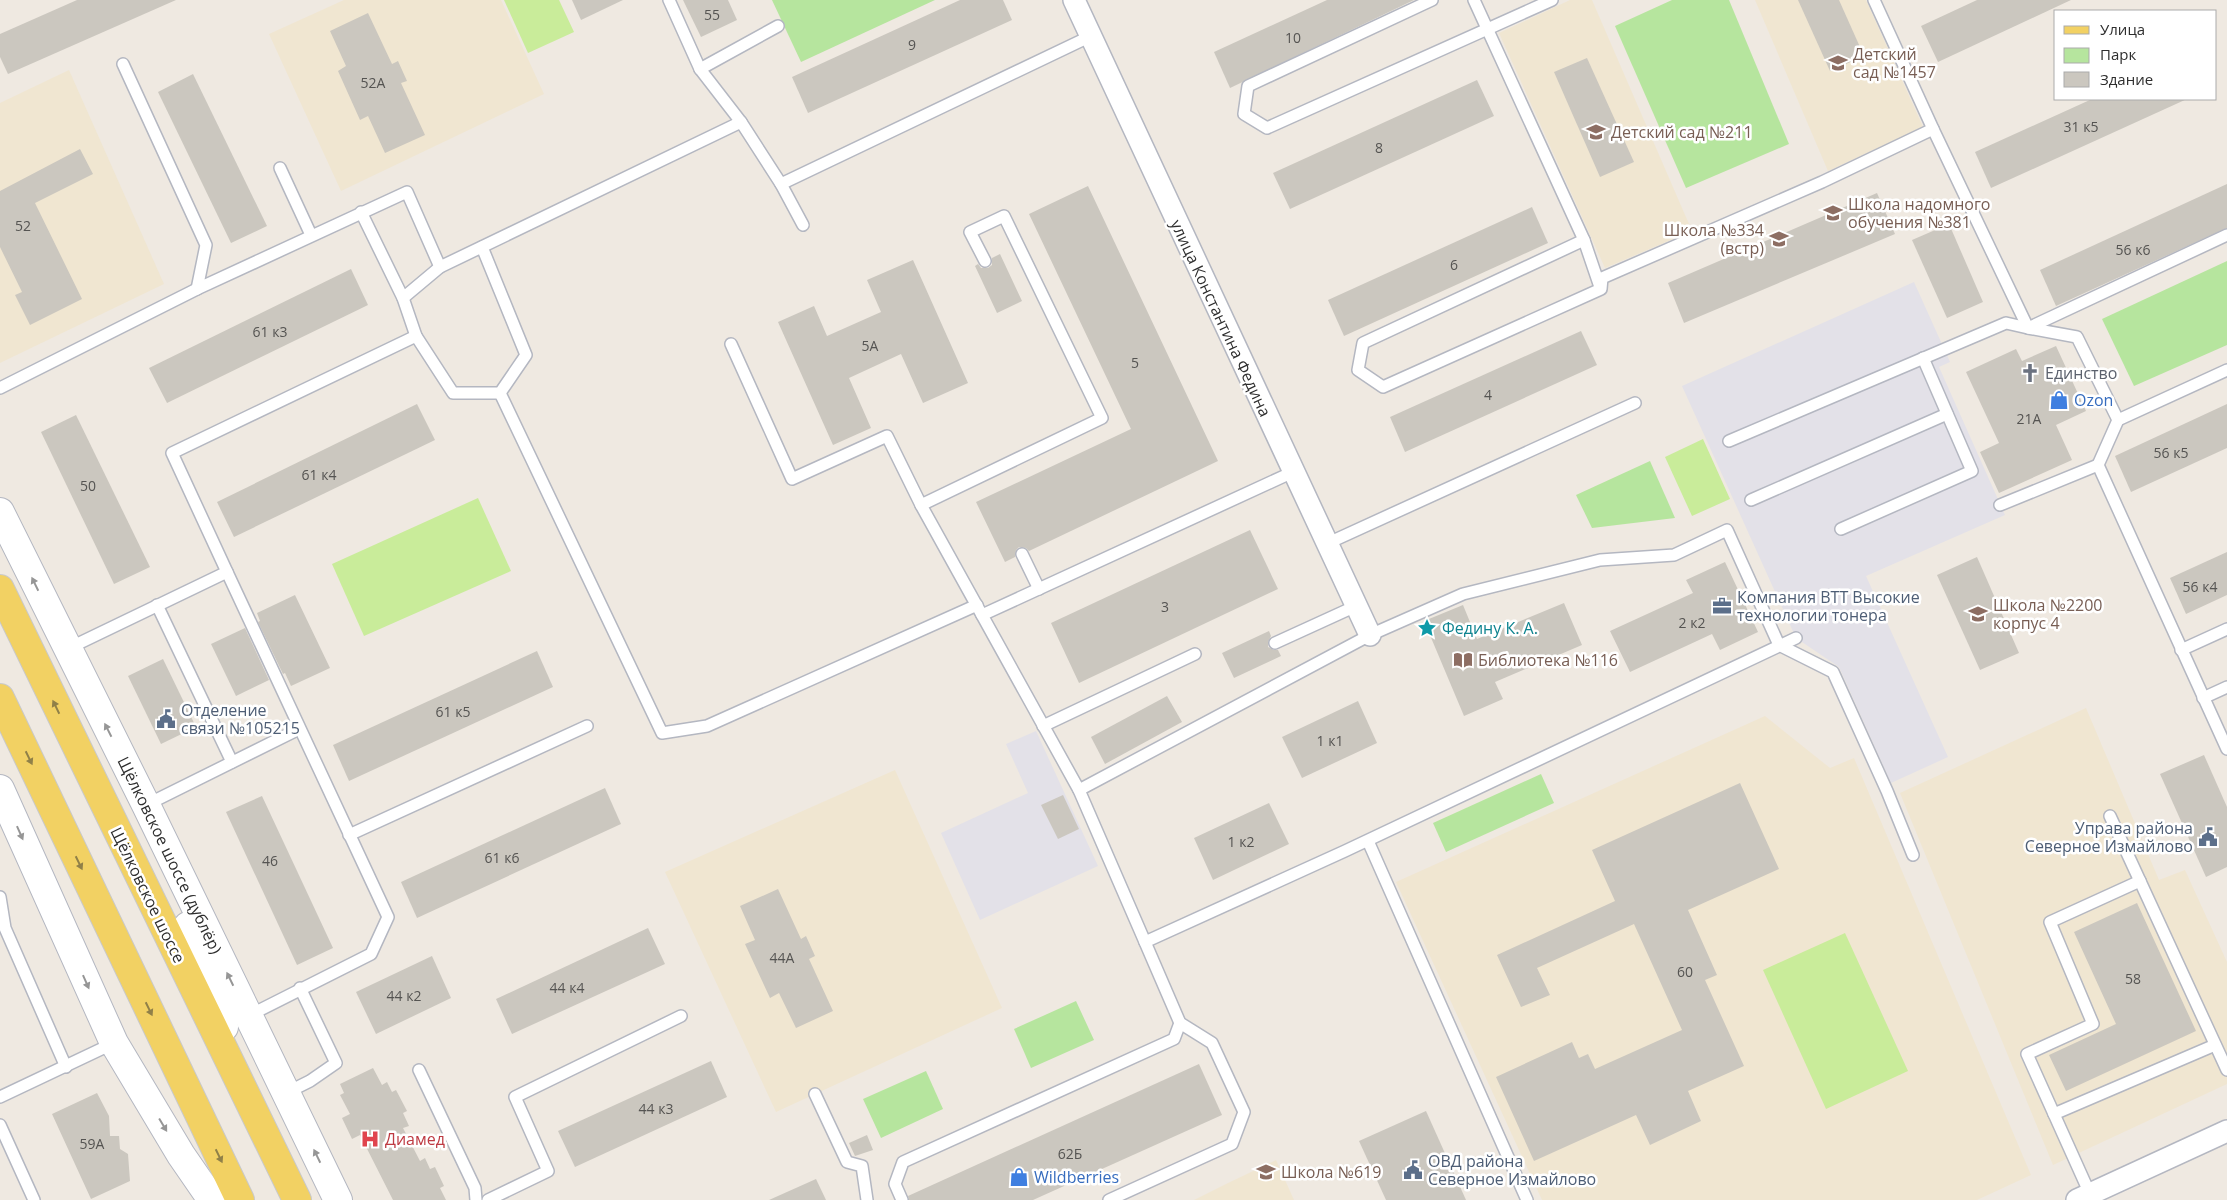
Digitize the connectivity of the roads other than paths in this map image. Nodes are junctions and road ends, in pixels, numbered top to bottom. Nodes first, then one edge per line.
1 (669, 0) edge
2 (1074, 0) edge
3 (1432, 0) edge
4 (1474, 0) edge
5 (1552, 0) edge
6 (1874, 0) edge
7 (778, 26) dead end
8 (1487, 29) junction
9 (1091, 36) junction
10 (123, 64) dead end
11 (700, 69) junction
12 (741, 122) junction
13 (1934, 128) junction
14 (280, 168) dead end
15 (781, 184) junction
16 (361, 212) junction
17 (803, 225) dead end
18 (311, 235) junction
19 (2227, 235) edge
20 (1584, 240) junction
21 (482, 247) junction
22 (985, 261) dead end
23 (440, 267) junction
24 (197, 289) junction
25 (1601, 289) junction
26 (403, 298) junction
27 (2028, 328) junction
28 (416, 336) junction
29 (731, 344) dead end
30 (1923, 358) junction
31 (2227, 370) edge
32 (0, 388) edge
33 (500, 393) junction
34 (1636, 403) dead end
35 (1947, 414) junction
36 (2118, 420) junction
37 (1729, 441) dead end
38 (2098, 465) junction
39 (1293, 472) junction
40 (1751, 500) dead end
41 (921, 505) junction
42 (2000, 505) dead end
43 (0, 512) edge
44 (1841, 529) dead end
45 (1326, 544) junction
46 (1022, 554) dead end
47 (227, 572) junction
48 (0, 589) edge
49 (1038, 589) junction
50 (157, 605) junction
51 (1356, 606) junction
52 (979, 610) junction
53 (2227, 629) edge
54 (1370, 635) junction
55 (1796, 638) dead end
56 (1275, 643) dead end
57 (1779, 644) junction
58 (67, 649) junction
59 (2181, 650) junction
60 (1195, 654) dead end
61 (2227, 688) edge
62 (0, 698) edge
63 (2203, 698) junction
64 (587, 726) dead end
65 (1043, 726) junction
66 (300, 729) junction
67 (2227, 750) edge
68 (232, 762) junction
69 (0, 789) edge
70 (1079, 790) junction
71 (146, 804) junction
72 (2110, 816) dead end
73 (349, 835) junction
74 (1368, 840) junction
75 (1913, 856) dead end
76 (2140, 880) junction
77 (0, 897) edge
78 (1145, 942) junction
79 (300, 988) junction
80 (248, 1016) junction
81 (681, 1016) dead end
82 (1180, 1024) junction
83 (114, 1043) junction
84 (2215, 1044) junction
85 (66, 1067) junction
86 (419, 1070) dead end
87 (2227, 1070) edge
88 (286, 1092) junction
89 (815, 1094) dead end
90 (0, 1097) edge
91 (250, 1102) junction
92 (2054, 1114) junction
93 (0, 1125) edge
94 (2227, 1131) edge
95 (2084, 1197) edge
96 (34, 1200) edge
97 (212, 1200) edge
98 (240, 1200) edge
99 (297, 1200) edge
100 (338, 1200) edge
101 (476, 1200) edge
102 (488, 1200) edge
103 (866, 1200) edge
104 (902, 1200) edge
105 (1109, 1200) edge
106 (1526, 1200) edge

1 - 11 lane
2 - 9 street, улица Константина Федина
3 - 8 lane
4 - 8 lane
5 - 8 lane
6 - 13 lane
7 - 11 lane
8 - 20 lane
9 - 15 lane
9 - 39 street, улица Константина Федина
10 - 24 lane
11 - 12 lane
12 - 15 lane
12 - 21 lane
13 - 25 lane
13 - 27 lane
14 - 18 lane
15 - 17 lane
16 - 18 lane
16 - 23 lane
16 - 26 lane
18 - 24 lane
19 - 27 lane
20 - 25 lane
20 - 25 lane
21 - 23 lane
21 - 33 lane
22 - 41 lane
23 - 26 lane
24 - 32 lane
26 - 28 lane
27 - 30 lane
27 - 36 lane
28 - 33 lane
28 - 47 lane
29 - 41 lane
30 - 35 lane
30 - 37 lane
31 - 36 lane
33 - 52 lane
34 - 45 lane
35 - 40 lane
35 - 44 lane
36 - 38 lane
38 - 42 lane
38 - 59 lane
39 - 45 street, улица Константина Федина
39 - 49 lane
41 - 52 lane
58 -> 43 main road, Щёлковское шоссе (дублёр)
45 - 51 street, улица Константина Федина
46 - 49 lane
47 - 50 lane
47 - 66 lane
91 -> 48 main road, Щёлковское шоссе
49 - 52 lane
50 - 58 lane
50 - 68 lane
51 - 54 street, улица Константина Федина
51 - 56 lane
52 - 65 lane
53 - 59 lane
54 - 57 lane
54 - 70 lane
55 - 57 lane
57 - 74 lane
57 - 75 lane
71 -> 58 main road, Щёлковское шоссе (дублёр)
59 - 63 lane
60 - 65 lane
61 - 63 lane
62 -> 98 main road
63 - 67 lane
64 - 73 lane
65 - 70 lane
66 - 68 lane
66 - 73 lane
68 - 71 lane
69 -> 83 main road
70 - 78 lane
80 -> 71 main road, Щёлковское шоссе (дублёр)
71 - 91 main road
72 - 76 lane
73 - 79 lane
74 - 78 lane
74 - 106 lane
76 - 84 lane
76 - 92 lane
77 - 85 lane
78 - 82 lane
79 - 80 lane
79 - 88 lane
80 - 88 main road, Щёлковское шоссе (дублёр)
81 - 102 lane
82 - 104 lane
82 - 105 lane
83 - 85 lane
83 -> 97 main road
84 - 87 lane
84 - 92 lane
85 - 90 lane
86 - 101 lane
100 -> 88 main road, Щёлковское шоссе (дублёр)
89 - 103 lane
91 - 99 main road, Щёлковское шоссе
92 - 95 lane
93 - 96 lane
94 - 95 street

